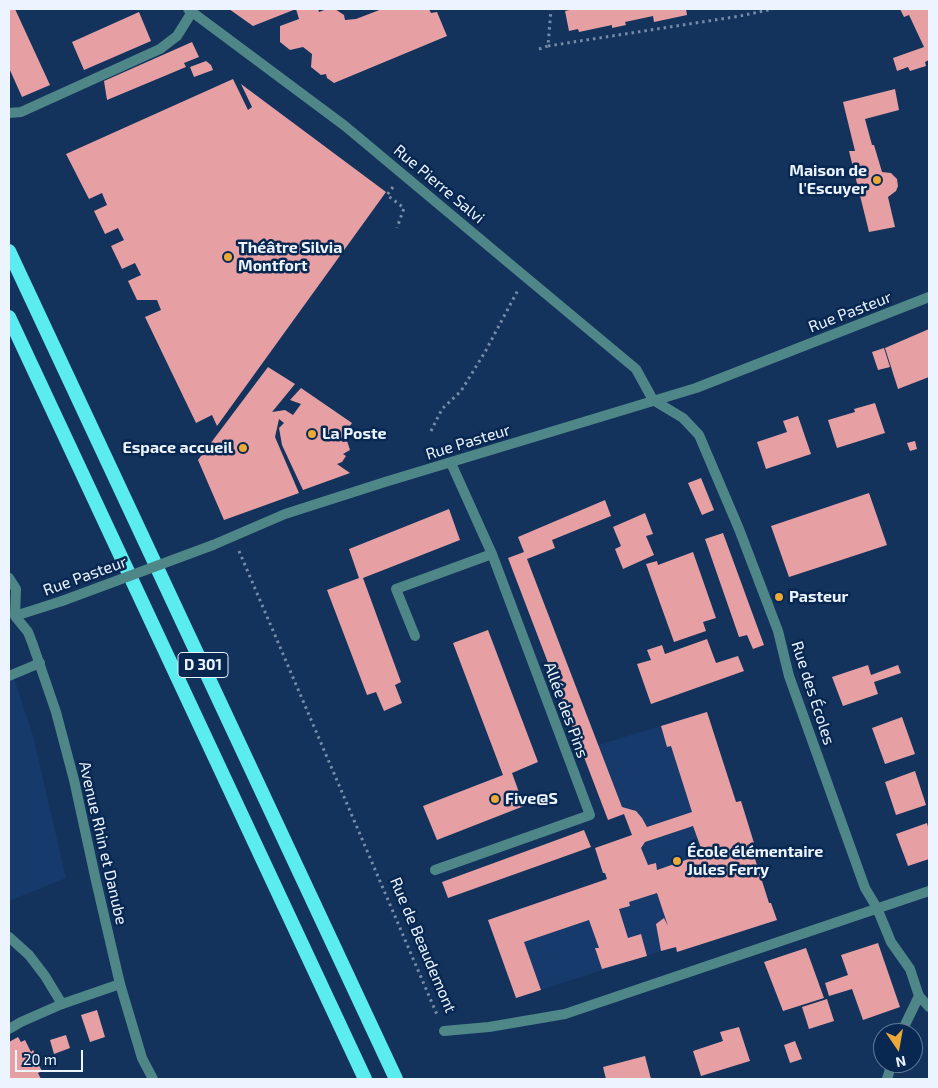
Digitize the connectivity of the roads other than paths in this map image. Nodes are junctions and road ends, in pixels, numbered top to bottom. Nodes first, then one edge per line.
1 (190, 10) edge
2 (9, 113) edge
3 (9, 251) edge
4 (929, 297) edge
5 (9, 318) edge
6 (653, 400) junction
7 (451, 463) junction
8 (492, 554) junction
9 (9, 578) edge
10 (12, 615) edge
11 (415, 636) dead end
12 (40, 663) junction
13 (9, 676) edge
14 (435, 870) dead end
15 (929, 891) edge
16 (877, 908) junction
17 (9, 938) edge
18 (120, 984) junction
19 (919, 996) junction
20 (62, 1004) junction
21 (929, 1007) edge
22 (906, 1023) edge
23 (9, 1029) edge
24 (444, 1031) road end
25 (153, 1079) edge
26 (365, 1079) edge
27 (396, 1079) edge

1 - 2 street
1 - 6 street, Rue Pierre Salvi
3 - 27 highway, D 301
4 - 6 street, Rue Pasteur
5 - 26 highway, D 301
6 - 7 street, Rue Pasteur
6 - 16 street, Rue des Écoles
7 - 8 street, Allée des Pins
7 - 10 street, Rue Pasteur, bridge
8 - 11 street
8 - 14 street, Allée des Pins
9 - 10 street
10 - 12 street, Avenue Rhin et Danube
12 - 13 street
12 - 18 street, Avenue Rhin et Danube
15 - 16 street, Rue de Beaudemont
16 - 19 street, Rue des Écoles
16 - 24 street, Rue de Beaudemont
17 - 20 street
18 - 20 street
18 - 25 street, Avenue Rhin et Danube
19 - 21 street, Rue des Écoles
19 - 22 street
20 - 23 street

